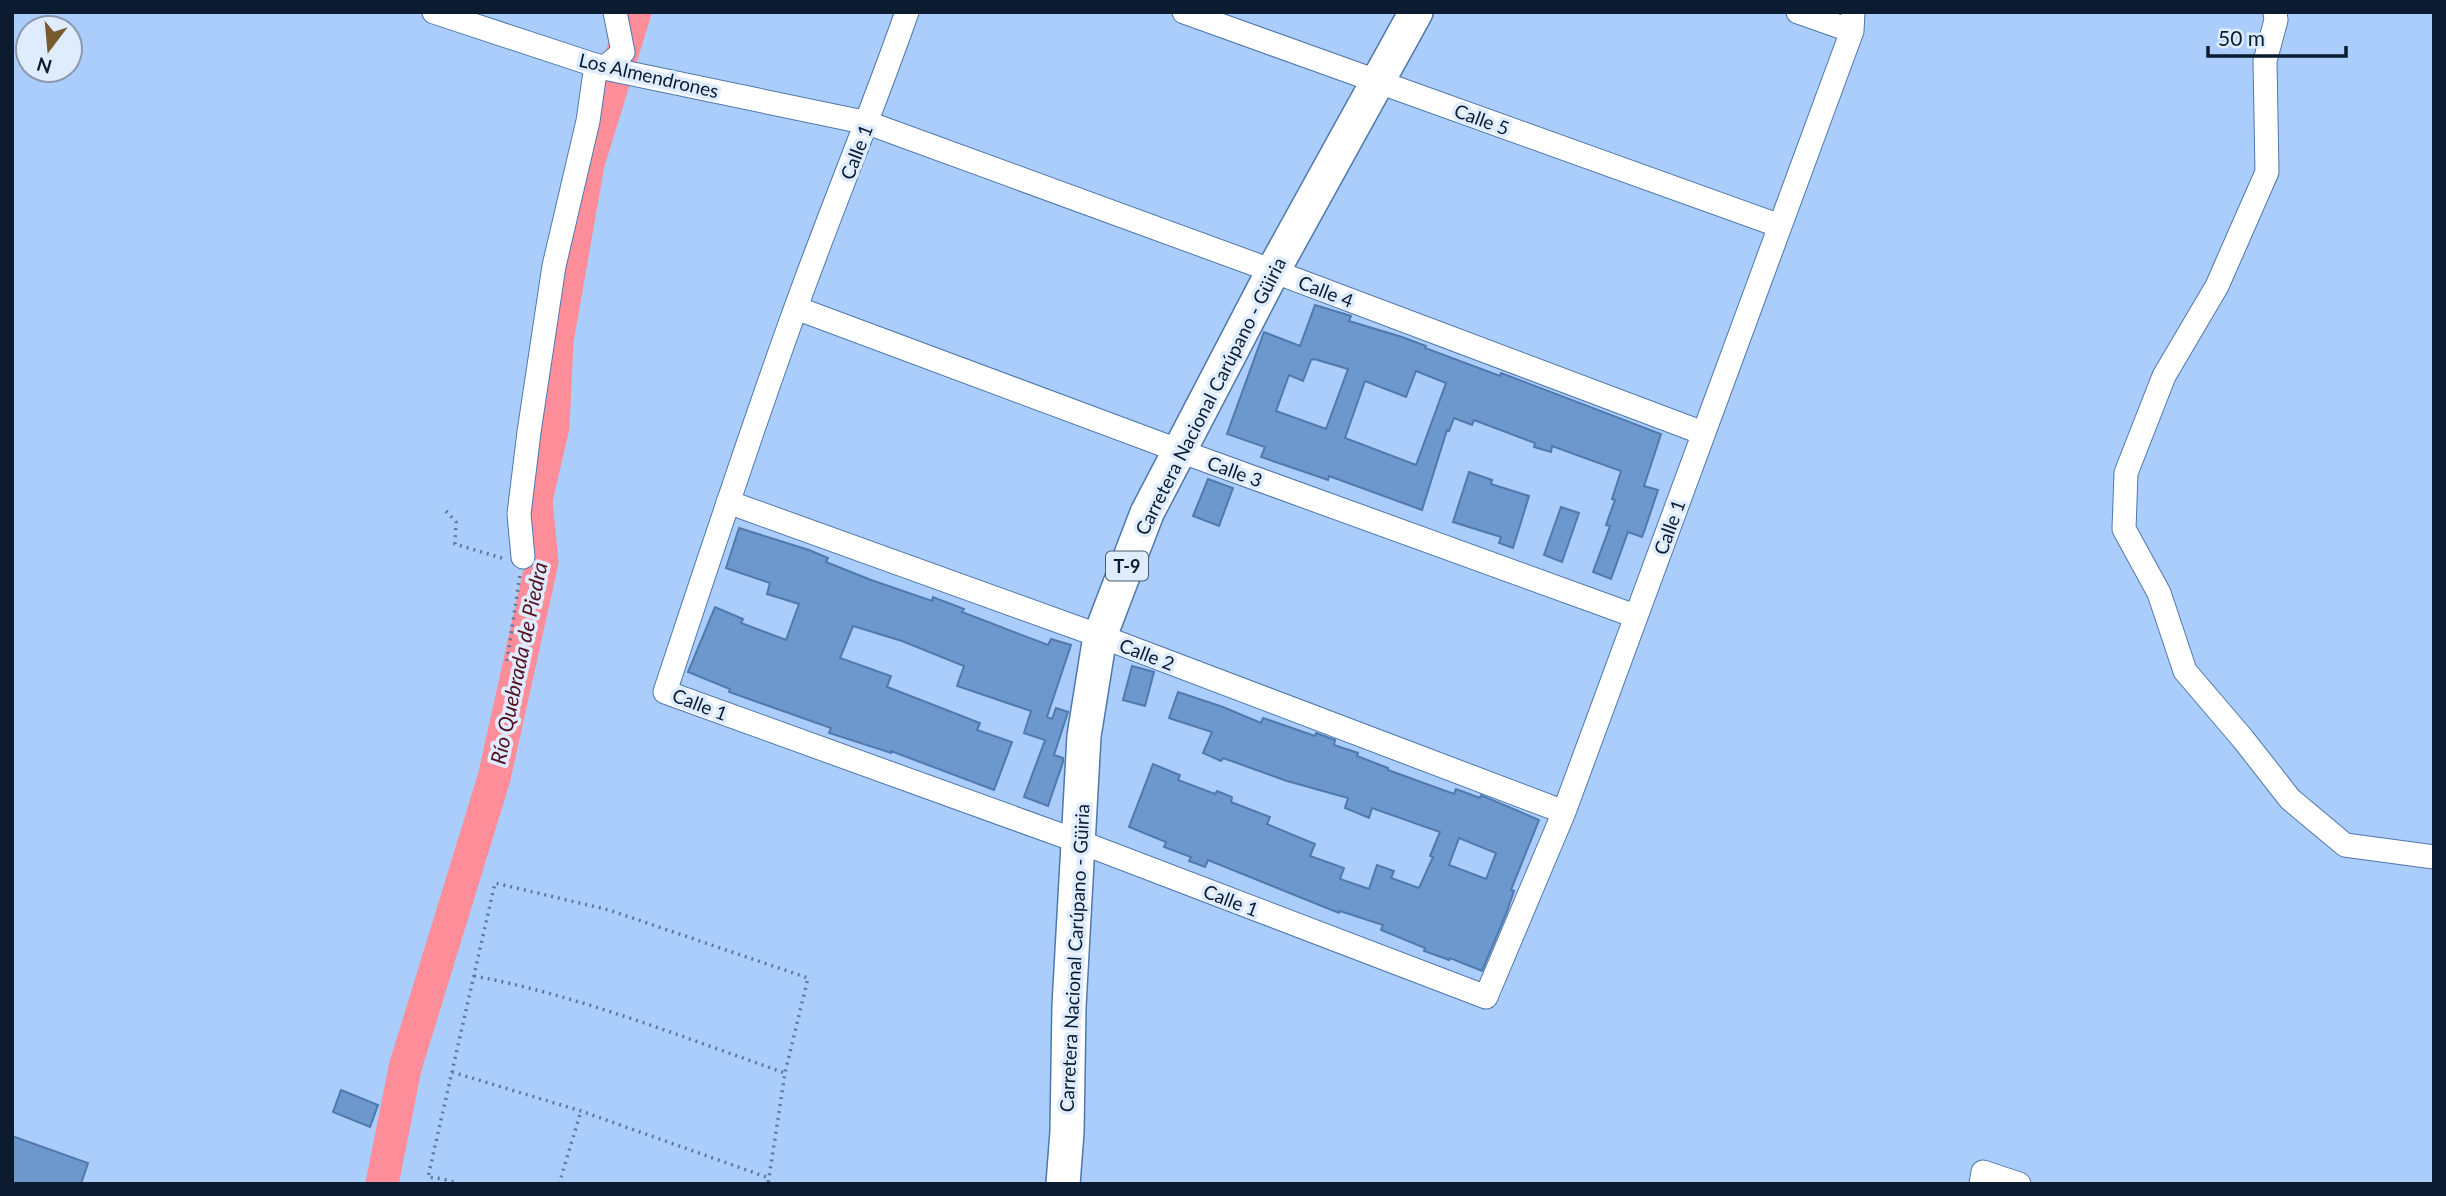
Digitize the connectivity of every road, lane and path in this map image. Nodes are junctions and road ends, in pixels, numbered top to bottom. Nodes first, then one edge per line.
1 (434, 12) edge
2 (615, 12) edge
3 (908, 12) edge
4 (1184, 12) edge
5 (1416, 12) edge
6 (1798, 12) edge
7 (2275, 12) edge
8 (1853, 22) edge
9 (600, 67) junction
10 (1378, 82) junction
11 (868, 123) junction
12 (1780, 226) junction
13 (1273, 271) junction
14 (796, 308) junction
15 (1703, 433) junction
16 (1180, 451) junction
17 (728, 502) junction
18 (446, 511) dead end
19 (523, 557) junction
20 (1635, 616) junction
21 (1100, 636) junction
22 (507, 661) dead end
23 (1564, 812) junction
24 (1080, 842) junction
25 (2434, 858) edge
26 (474, 976) junction
27 (452, 1072) junction
28 (785, 1073) junction
29 (581, 1111) junction
30 (769, 1178) junction
31 (460, 1184) edge
32 (559, 1184) edge
33 (768, 1184) edge
34 (1063, 1184) edge
35 (1980, 1184) edge
36 (2019, 1184) edge

1 - 9 street, Los Almendrones
2 - 9 street
3 - 11 street, Calle 1
4 - 10 street, Calle 5
5 - 10 highway, Carretera Nacional Carúpano - Güiria / T-9
6 - 8 street
7 - 25 street
8 - 12 street, Calle 1
9 - 11 street, Los Almendrones
9 - 19 street
10 - 12 street, Calle 5
10 - 13 highway, Carretera Nacional Carúpano - Güiria / T-9
11 - 13 street, Calle 4
11 - 14 street, Calle 1
12 - 15 street, Calle 1
13 - 15 street, Calle 4
13 - 16 highway, Carretera Nacional Carúpano - Güiria / T-9
14 - 16 street, Calle 3
14 - 17 street, Calle 1
15 - 20 street, Calle 1
16 - 20 street, Calle 3
16 - 21 highway, Carretera Nacional Carúpano - Güiria / T-9
17 - 21 street, Calle 2
17 - 24 street, Calle 1
18 - 19 path
19 - 22 path
20 - 23 street, Calle 1
21 - 23 street, Calle 2
21 - 24 highway, Carretera Nacional Carúpano - Güiria / T-9
23 - 24 street, Calle 1
24 - 34 highway, Carretera Nacional Carúpano - Güiria / T-9
26 - 27 path
26 - 28 path
26 - 28 path
27 - 29 path
27 - 31 path
28 - 30 path
29 - 30 path
29 - 32 path
30 - 33 path
35 - 36 street

